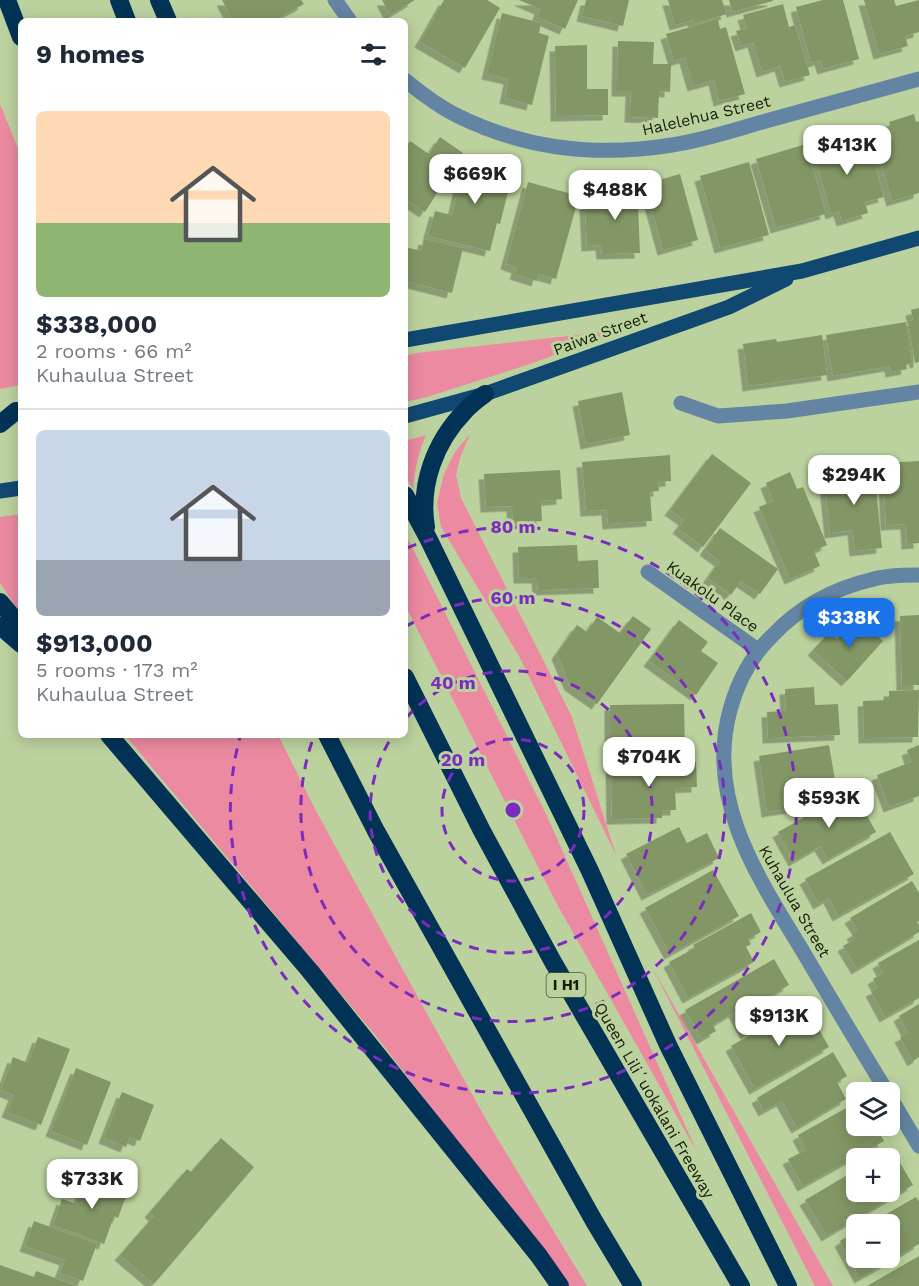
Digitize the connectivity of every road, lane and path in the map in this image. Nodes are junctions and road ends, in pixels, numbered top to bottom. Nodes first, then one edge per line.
1 (7, 0) edge
2 (119, 0) edge
3 (159, 0) edge
4 (334, 0) edge
5 (126, 18) edge
6 (167, 18) edge
7 (348, 18) edge
8 (18, 29) edge
9 (919, 79) edge
10 (408, 82) edge
11 (919, 238) edge
12 (802, 271) junction
13 (408, 339) edge
14 (919, 392) edge
15 (485, 393) junction
16 (681, 403) dead end
17 (12, 412) edge
18 (408, 415) edge
19 (0, 424) edge
20 (18, 488) edge
21 (0, 491) edge
22 (408, 501) edge
23 (429, 540) junction
24 (648, 572) dead end
25 (919, 575) edge
26 (0, 602) edge
27 (18, 623) edge
28 (0, 626) edge
29 (18, 641) edge
30 (758, 650) junction
31 (408, 683) edge
32 (112, 738) edge
33 (329, 738) edge
34 (880, 1082) edge
35 (900, 1114) edge
36 (919, 1146) edge
37 (560, 1286) edge
38 (633, 1286) edge
39 (741, 1286) edge
40 (788, 1286) edge

1 - 8 highway
2 - 5 highway
3 - 6 highway
4 - 7 street
9 - 10 street, Halelehua Street
11 - 12 main road, Paiwa Street
12 - 13 main road, Paiwa Street
12 - 15 main road, Paiwa Street
14 - 16 street
15 - 18 main road, Paiwa Street
15 - 23 highway
17 - 19 highway
20 - 21 main road
22 - 23 highway
23 - 40 highway
24 - 30 street, Kuakolu Place
25 - 30 street, Kuhaulua Street
26 - 27 highway
28 - 29 highway
30 - 34 street, Kuhaulua Street
31 - 39 highway, Queen Liliʻuokalani Freeway / I H1
32 - 37 highway
33 - 38 highway
35 - 36 street

